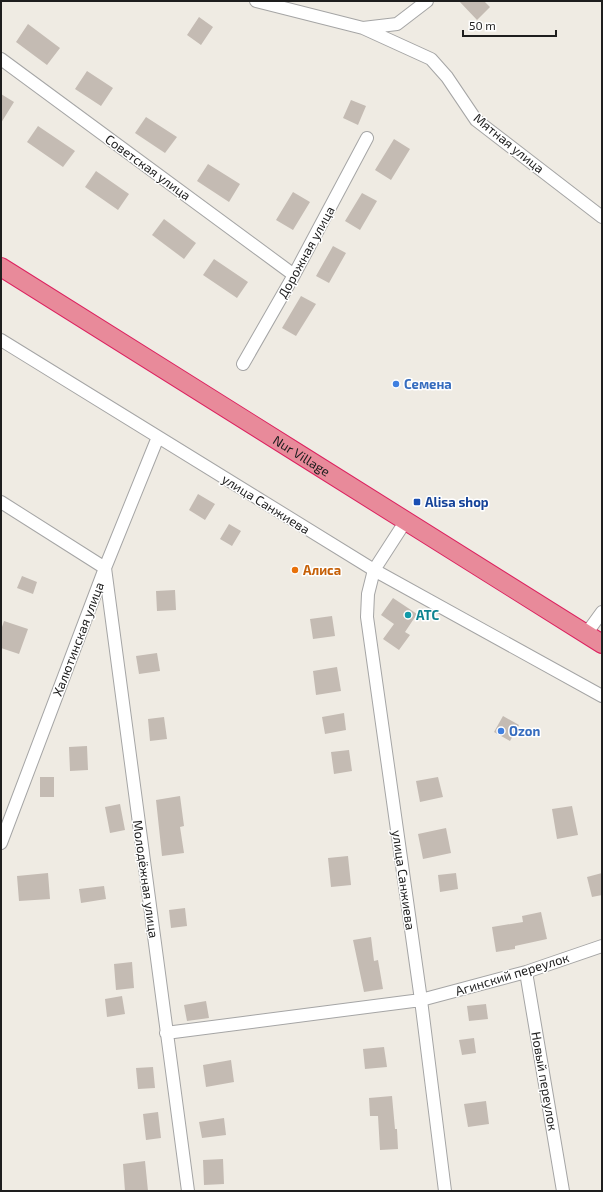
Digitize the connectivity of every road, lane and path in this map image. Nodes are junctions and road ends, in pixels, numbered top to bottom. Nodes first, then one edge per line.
1 (256, 1) edge
2 (426, 2) edge
3 (363, 28) junction
4 (1, 59) edge
5 (367, 138) dead end
6 (602, 217) edge
7 (1, 266) edge
8 (294, 275) junction
9 (1, 340) edge
10 (243, 364) dead end
11 (158, 437) junction
12 (1, 502) edge
13 (406, 522) junction
14 (105, 568) junction
15 (374, 570) junction
16 (602, 612) edge
17 (586, 634) junction
18 (602, 644) edge
19 (602, 696) edge
20 (1, 843) edge
21 (602, 946) edge
22 (526, 972) junction
23 (421, 1000) junction
24 (166, 1033) junction
25 (188, 1191) edge
26 (445, 1191) edge
27 (563, 1191) edge

1 - 3 street
2 - 3 street
3 - 6 street, Мятная улица
4 - 8 street, Советская улица
5 - 8 street, Дорожная улица
7 - 13 highway, Nur Village
8 - 10 street, Дорожная улица
9 - 11 street, улица Санжиева
11 - 14 street, Халютинская улица
11 - 15 street, улица Санжиева
12 - 14 street
13 - 15 street, улица Санжиева
13 - 17 highway, Nur Village
14 - 20 street, Халютинская улица
14 - 24 street, Молодёжная улица
15 - 19 street, улица Санжиева
15 - 23 street, улица Санжиева
16 - 17 street
17 - 18 highway, Nur Village
21 - 22 street, Агинский переулок
22 - 23 street, Агинский переулок
22 - 27 street, Новый переулок
23 - 24 street, Агинский переулок
23 - 26 street, улица Санжиева
24 - 25 street, Молодёжная улица

